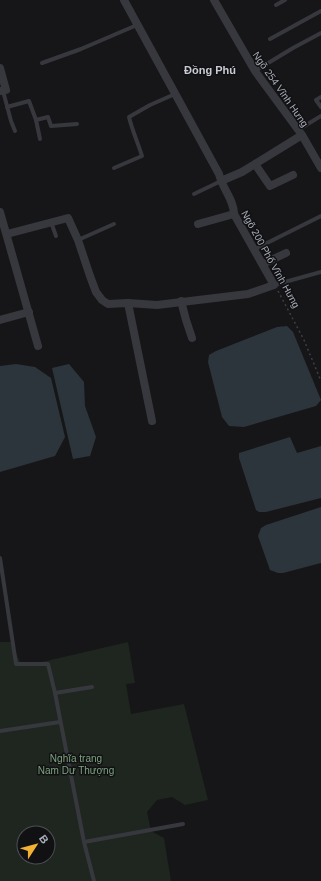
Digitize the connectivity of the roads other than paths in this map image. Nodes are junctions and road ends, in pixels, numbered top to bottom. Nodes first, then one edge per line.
1 (124, 0) edge
2 (214, 0) edge
3 (285, 0) edge
4 (276, 5) dead end
5 (321, 11) edge
6 (137, 25) junction
7 (321, 33) edge
8 (270, 39) dead end
9 (42, 63) dead end
10 (0, 68) edge
11 (255, 72) junction
12 (2, 91) edge
13 (175, 94) junction
14 (321, 97) edge
15 (7, 107) junction
16 (321, 107) edge
17 (321, 116) edge
18 (36, 120) junction
19 (77, 124) dead end
20 (15, 131) dead end
21 (300, 133) junction
22 (40, 139) dead end
23 (255, 164) junction
24 (114, 168) dead end
25 (321, 168) edge
26 (292, 176) dead end
27 (221, 182) junction
28 (194, 194) dead end
29 (0, 212) edge
30 (234, 214) junction
31 (321, 216) edge
32 (51, 222) junction
33 (114, 224) dead end
34 (198, 224) dead end
35 (7, 234) junction
36 (56, 236) dead end
37 (78, 240) junction
38 (255, 249) junction
39 (286, 253) dead end
40 (263, 264) junction
41 (321, 272) edge
42 (274, 285) junction
43 (181, 301) junction
44 (128, 303) junction
45 (29, 312) junction
46 (0, 320) edge
47 (192, 338) dead end
48 (38, 346) dead end
49 (152, 421) dead end
50 (0, 558) edge
51 (92, 687) dead end
52 (55, 693) junction
53 (60, 722) junction
54 (0, 731) edge
55 (183, 824) dead end
56 (84, 842) junction
57 (94, 881) edge

1 - 6 street, Ngõ 200 Phố Vĩnh Hưng
2 - 11 street, Ngõ 254 Vĩnh Hưng
3 - 4 lane
5 - 8 lane
6 - 9 lane
6 - 13 street, Ngõ 200 Phố Vĩnh Hưng
7 - 11 lane
10 - 12 street
11 - 21 street, Ngõ 254 Vĩnh Hưng
12 - 15 lane
13 - 24 lane
13 - 27 street, Ngõ 200 Phố Vĩnh Hưng
14 - 16 lane
15 - 18 lane
15 - 20 lane
17 - 21 lane
18 - 19 lane
18 - 22 lane
21 - 23 street
21 - 25 street, Ngõ 254 Vĩnh Hưng
23 - 26 street
23 - 27 street
27 - 28 lane
27 - 30 street, Ngõ 200 Phố Vĩnh Hưng
29 - 35 street
30 - 34 street
30 - 38 street, Ngõ 200 Phố Vĩnh Hưng
31 - 38 lane
32 - 35 street
32 - 36 lane
32 - 37 street
33 - 37 lane
35 - 45 street
37 - 44 street
38 - 40 street, Ngõ 200 Phố Vĩnh Hưng
39 - 40 street
40 - 42 street, Ngõ 200 Phố Vĩnh Hưng
41 - 42 lane
42 - 43 street
43 - 44 street
43 - 47 street
44 - 49 street
45 - 46 street
45 - 48 street
50 - 52 lane
51 - 52 lane
52 - 53 lane
53 - 54 lane
53 - 56 lane
55 - 56 lane
56 - 57 lane

